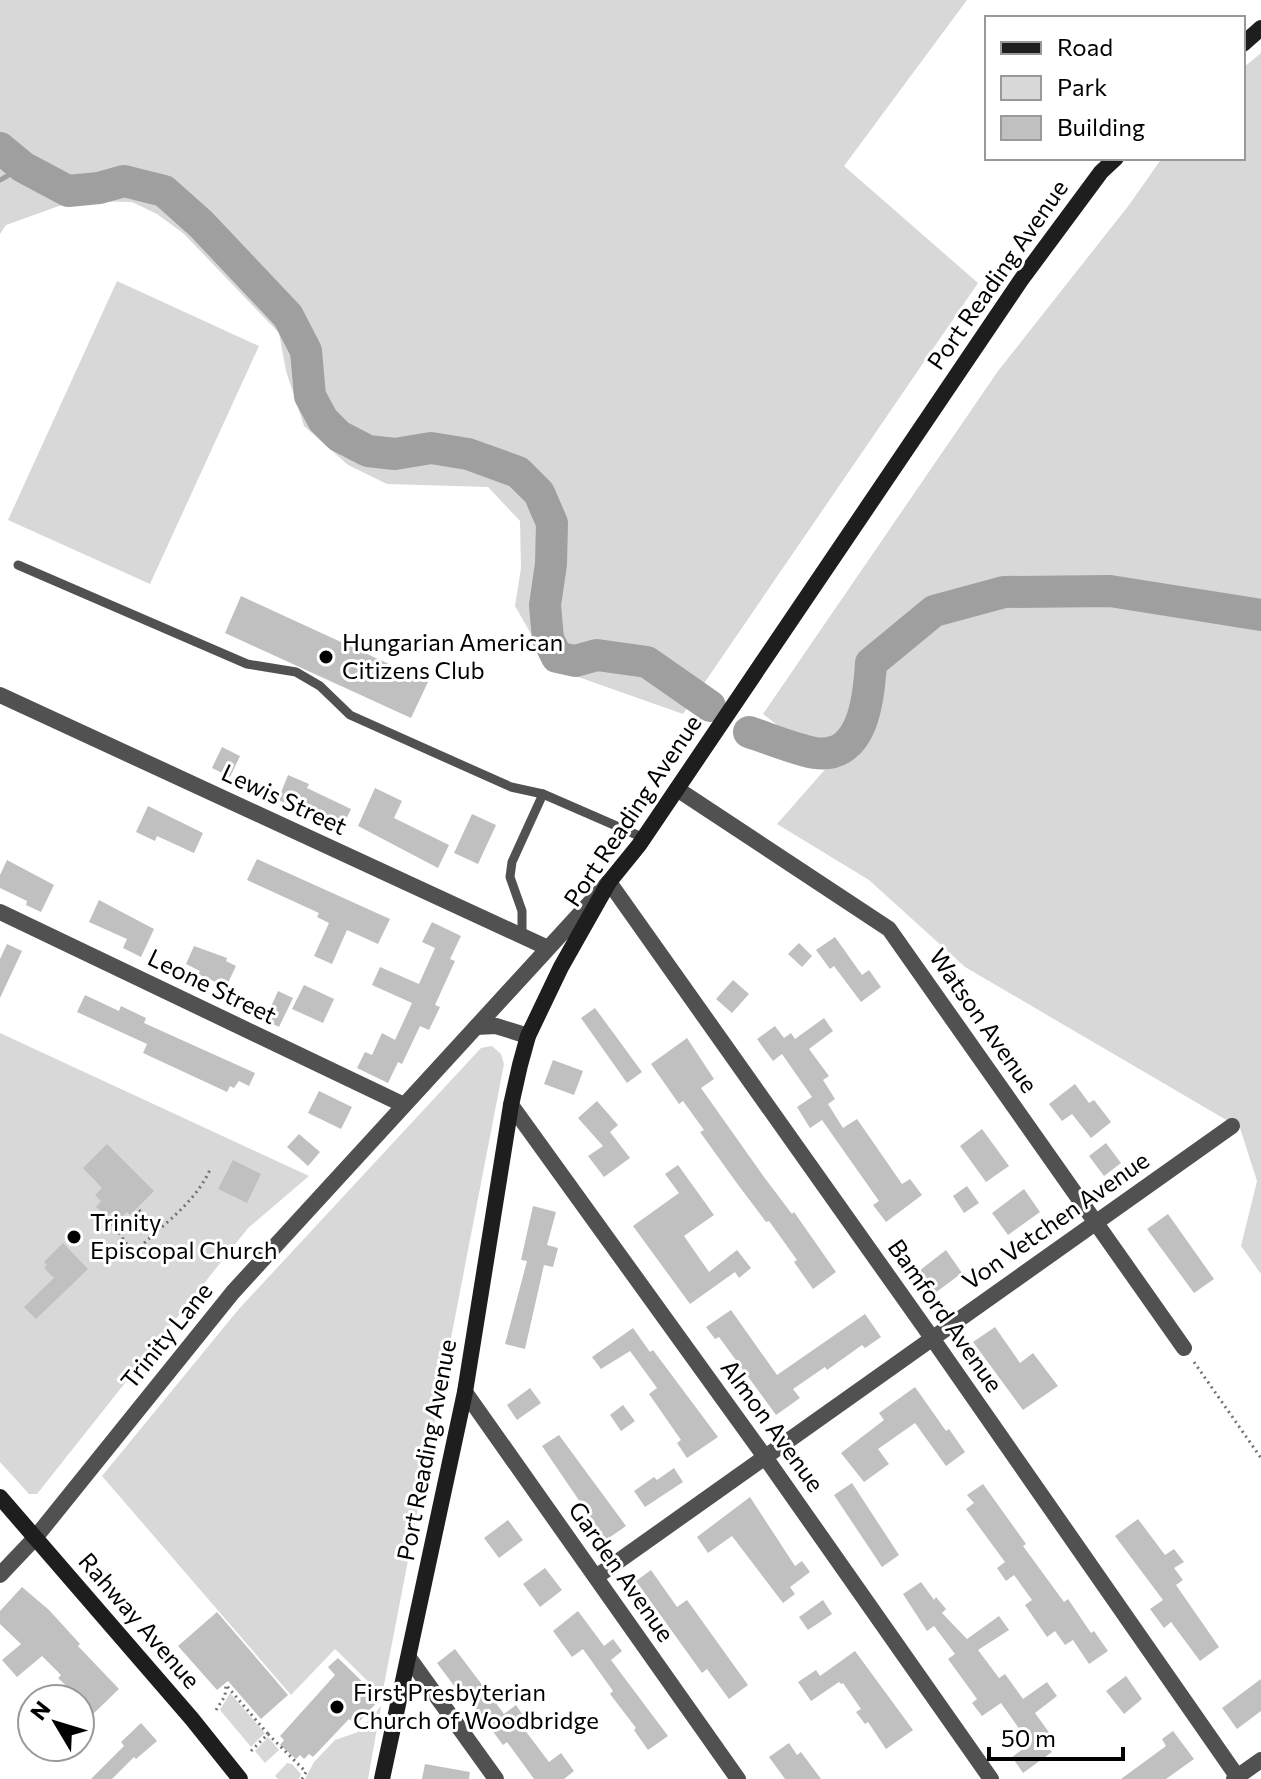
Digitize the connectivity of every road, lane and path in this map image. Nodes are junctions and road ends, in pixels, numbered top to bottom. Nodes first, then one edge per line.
1 (1261, 28) edge
2 (1245, 42) edge
3 (1114, 160) edge
4 (18, 565) dead end
5 (0, 695) edge
6 (677, 789) junction
7 (543, 794) junction
8 (644, 838) junction
9 (609, 882) junction
10 (0, 912) edge
11 (522, 936) junction
12 (548, 948) junction
13 (476, 1027) junction
14 (528, 1036) junction
15 (404, 1105) junction
16 (511, 1105) junction
17 (1232, 1126) dead end
18 (211, 1167) dead end
19 (139, 1210) dead end
20 (111, 1218) dead end
21 (1094, 1223) junction
22 (113, 1224) junction
23 (100, 1228) dead end
24 (158, 1229) junction
25 (932, 1338) junction
26 (1184, 1348) joint
27 (465, 1392) junction
28 (765, 1457) junction
29 (1261, 1458) edge
30 (0, 1497) edge
31 (35, 1538) junction
32 (0, 1575) edge
33 (596, 1577) junction
34 (409, 1658) junction
35 (216, 1710) dead end
36 (268, 1734) junction
37 (251, 1751) dead end
38 (1261, 1760) edge
39 (1237, 1778) edge
40 (240, 1779) edge
41 (302, 1779) edge
42 (382, 1779) edge
43 (496, 1779) edge
44 (738, 1779) edge
45 (991, 1779) edge

1 - 2 main road
3 - 6 main road, Port Reading Avenue
4 - 7 lane
5 - 11 street, Lewis Street
6 - 8 main road, Port Reading Avenue
6 - 21 street, Watson Avenue
7 - 8 lane
7 - 11 lane
8 - 9 main road, Port Reading Avenue
9 - 12 street, Trinity Lane
9 - 14 main road, Port Reading Avenue
9 - 25 street, Bamford Avenue
10 - 15 street, Leone Street
11 - 12 street, Lewis Street
12 - 13 street, Trinity Lane
13 - 14 street
13 - 15 street, Trinity Lane
14 - 16 main road, Port Reading Avenue
15 - 31 street, Trinity Lane
16 - 27 main road, Port Reading Avenue
16 - 28 street, Almon Avenue
17 - 21 street, Von Vetchen Avenue
18 - 24 path
19 - 24 path
20 - 22 path
21 - 25 street, Von Vetchen Avenue
21 - 26 street, Watson Avenue
22 - 23 path
22 - 24 path
25 - 28 street, Von Vetchen Avenue
25 - 39 street, Bamford Avenue
26 - 29 path
27 - 33 street, Garden Avenue
27 - 34 main road, Port Reading Avenue
28 - 33 street, Von Vetchen Avenue
28 - 45 street, Almon Avenue
30 - 31 main road, Rahway Avenue
31 - 32 street, Trinity Lane
31 - 40 main road, Rahway Avenue
33 - 44 street, Garden Avenue
34 - 42 main road, Port Reading Avenue
34 - 43 street
35 - 36 path
36 - 37 path
36 - 41 path
38 - 39 street

